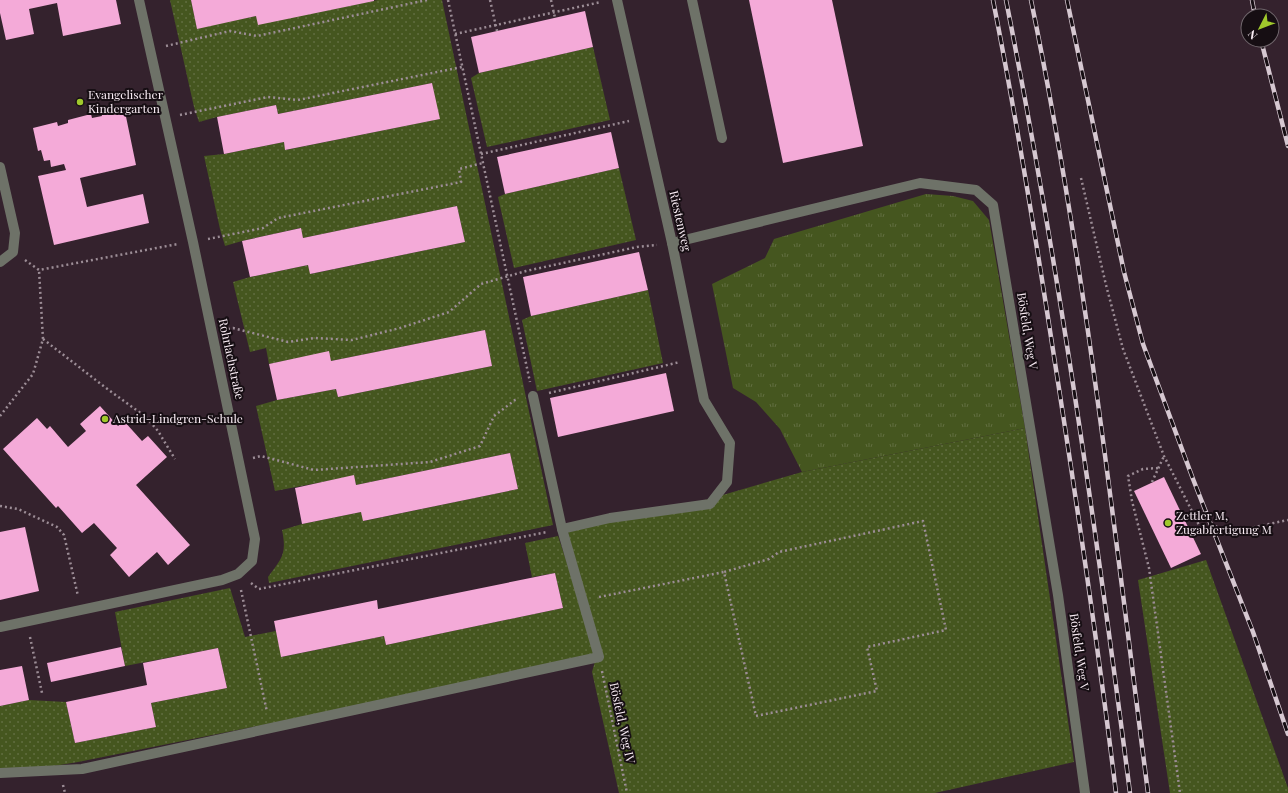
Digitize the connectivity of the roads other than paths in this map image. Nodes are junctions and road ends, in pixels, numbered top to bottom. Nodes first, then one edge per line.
1 (139, 0) edge
2 (617, 0) edge
3 (692, 0) edge
4 (722, 138) dead end
5 (0, 167) edge
6 (672, 243) junction
7 (0, 262) edge
8 (534, 396) road end
9 (562, 529) junction
10 (0, 627) edge
11 (0, 773) edge
12 (1085, 793) edge

1 - 10 street, Rohrlachstraße
2 - 6 street, Riestenweg
3 - 4 street
5 - 7 street
6 - 9 street, Riestenweg
6 - 12 street, Bösfeld, Weg V
8 - 9 street
9 - 11 street

